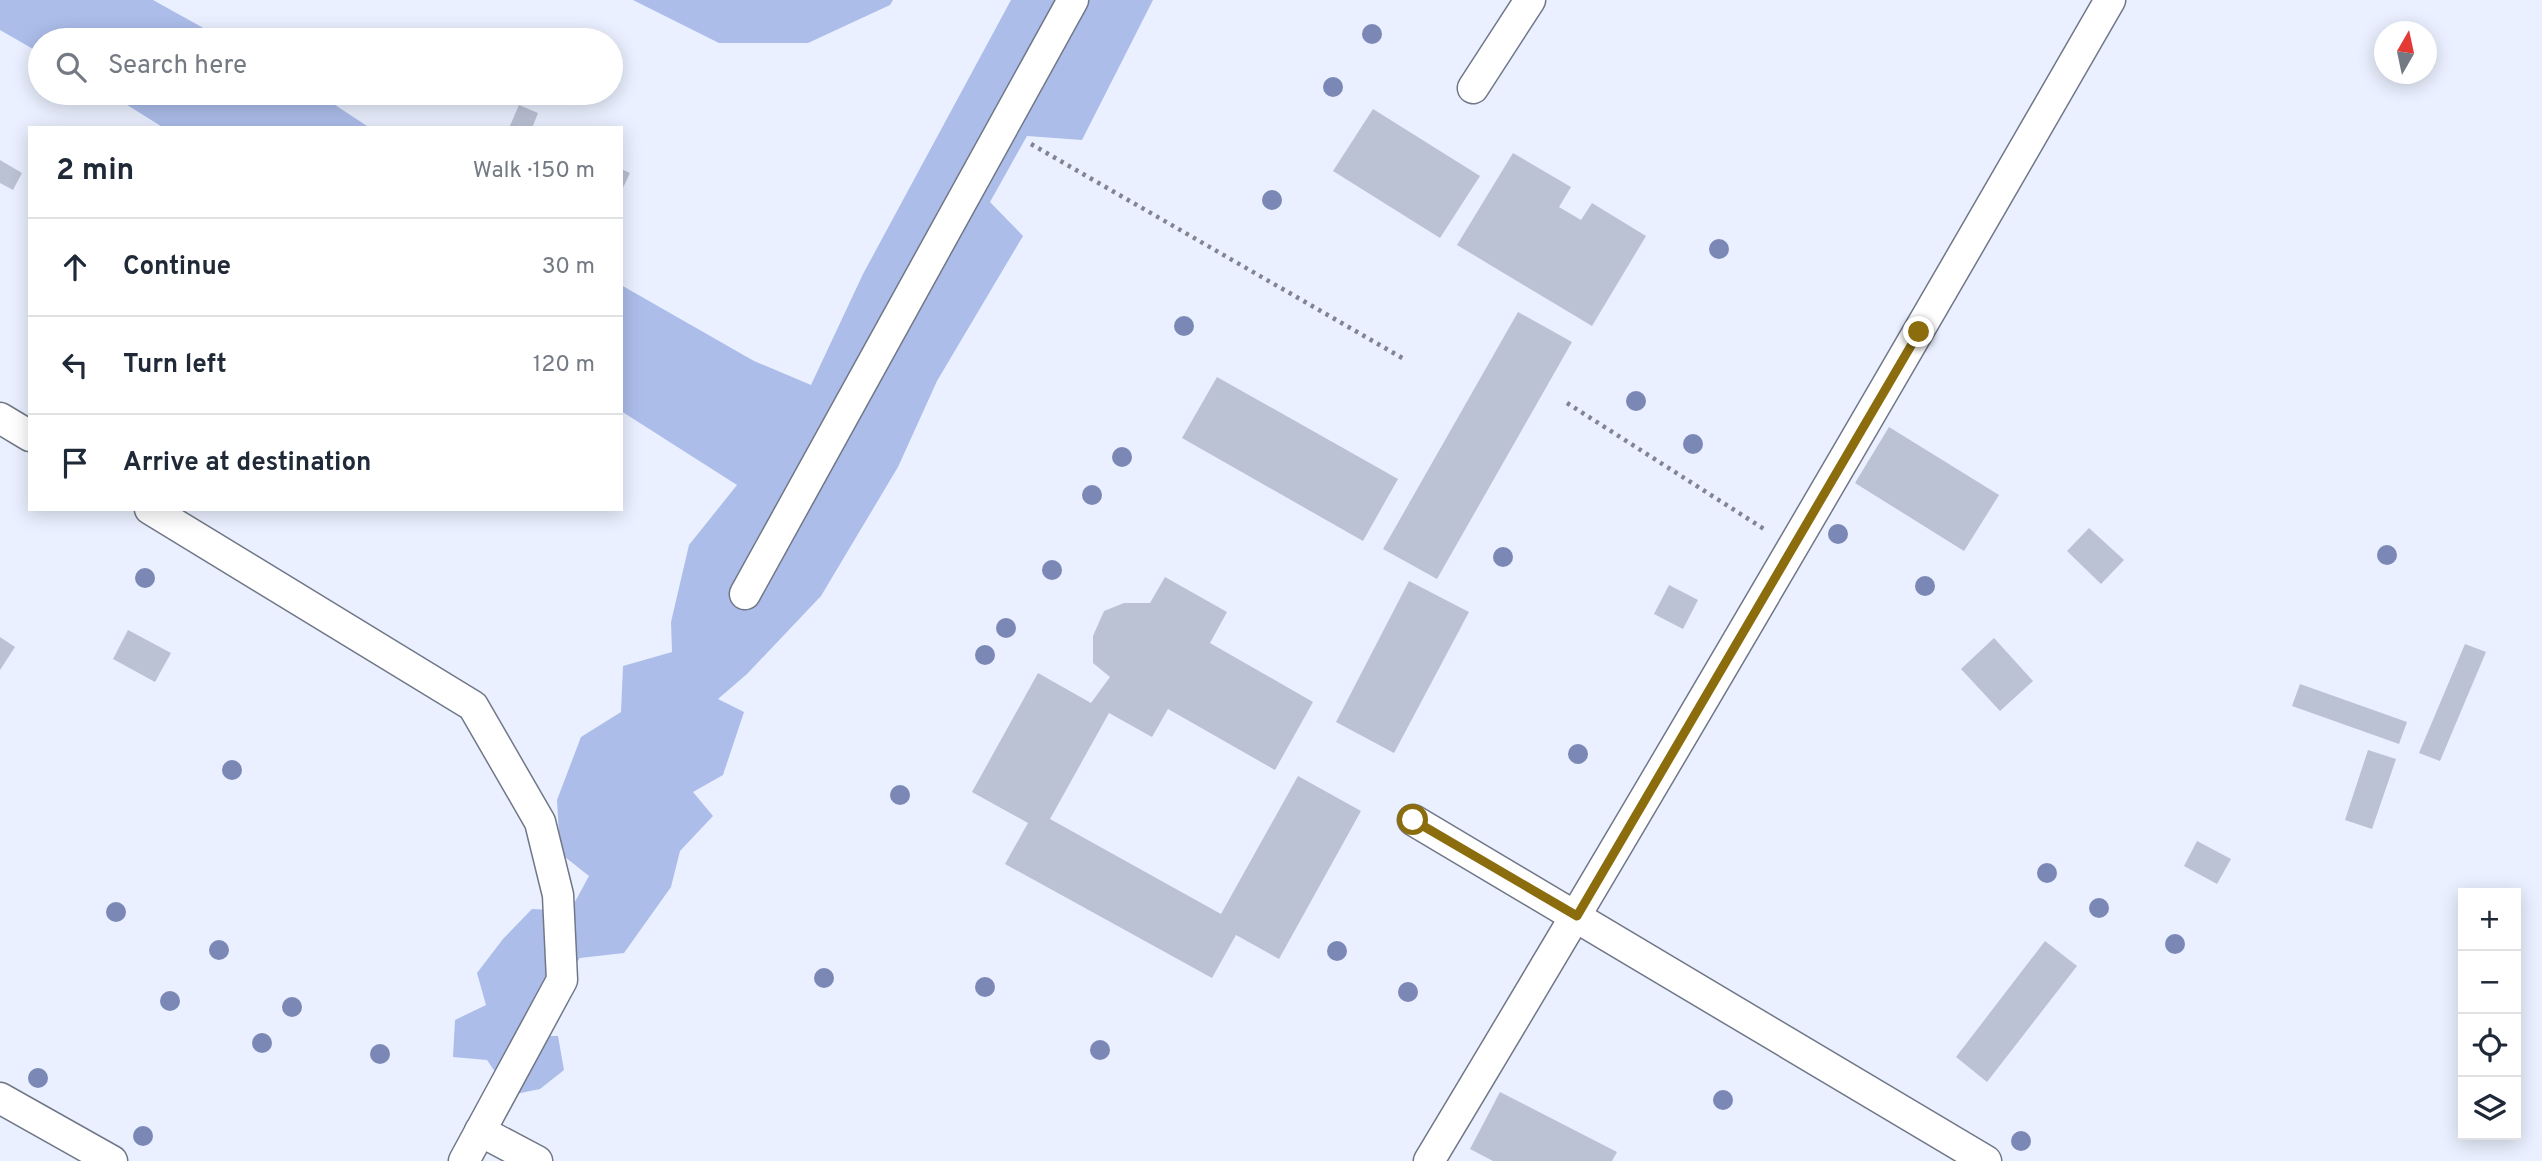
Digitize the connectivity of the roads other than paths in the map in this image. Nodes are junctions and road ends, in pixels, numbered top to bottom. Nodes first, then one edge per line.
1 (1073, 0) edge
2 (1530, 0) edge
3 (2110, 0) edge
4 (1474, 88) dead end
5 (0, 418) edge
6 (28, 435) edge
7 (153, 511) edge
8 (745, 594) dead end
9 (1413, 820) dead end
10 (1577, 916) junction
11 (0, 1098) edge
12 (480, 1131) junction
13 (112, 1161) edge
14 (464, 1161) edge
15 (537, 1161) edge
16 (1429, 1161) edge
17 (1986, 1161) edge

1 - 8 street
2 - 4 street
3 - 10 street
5 - 6 street
7 - 12 street
9 - 10 street
10 - 16 street
10 - 17 street
11 - 13 street
12 - 14 street
12 - 15 street

